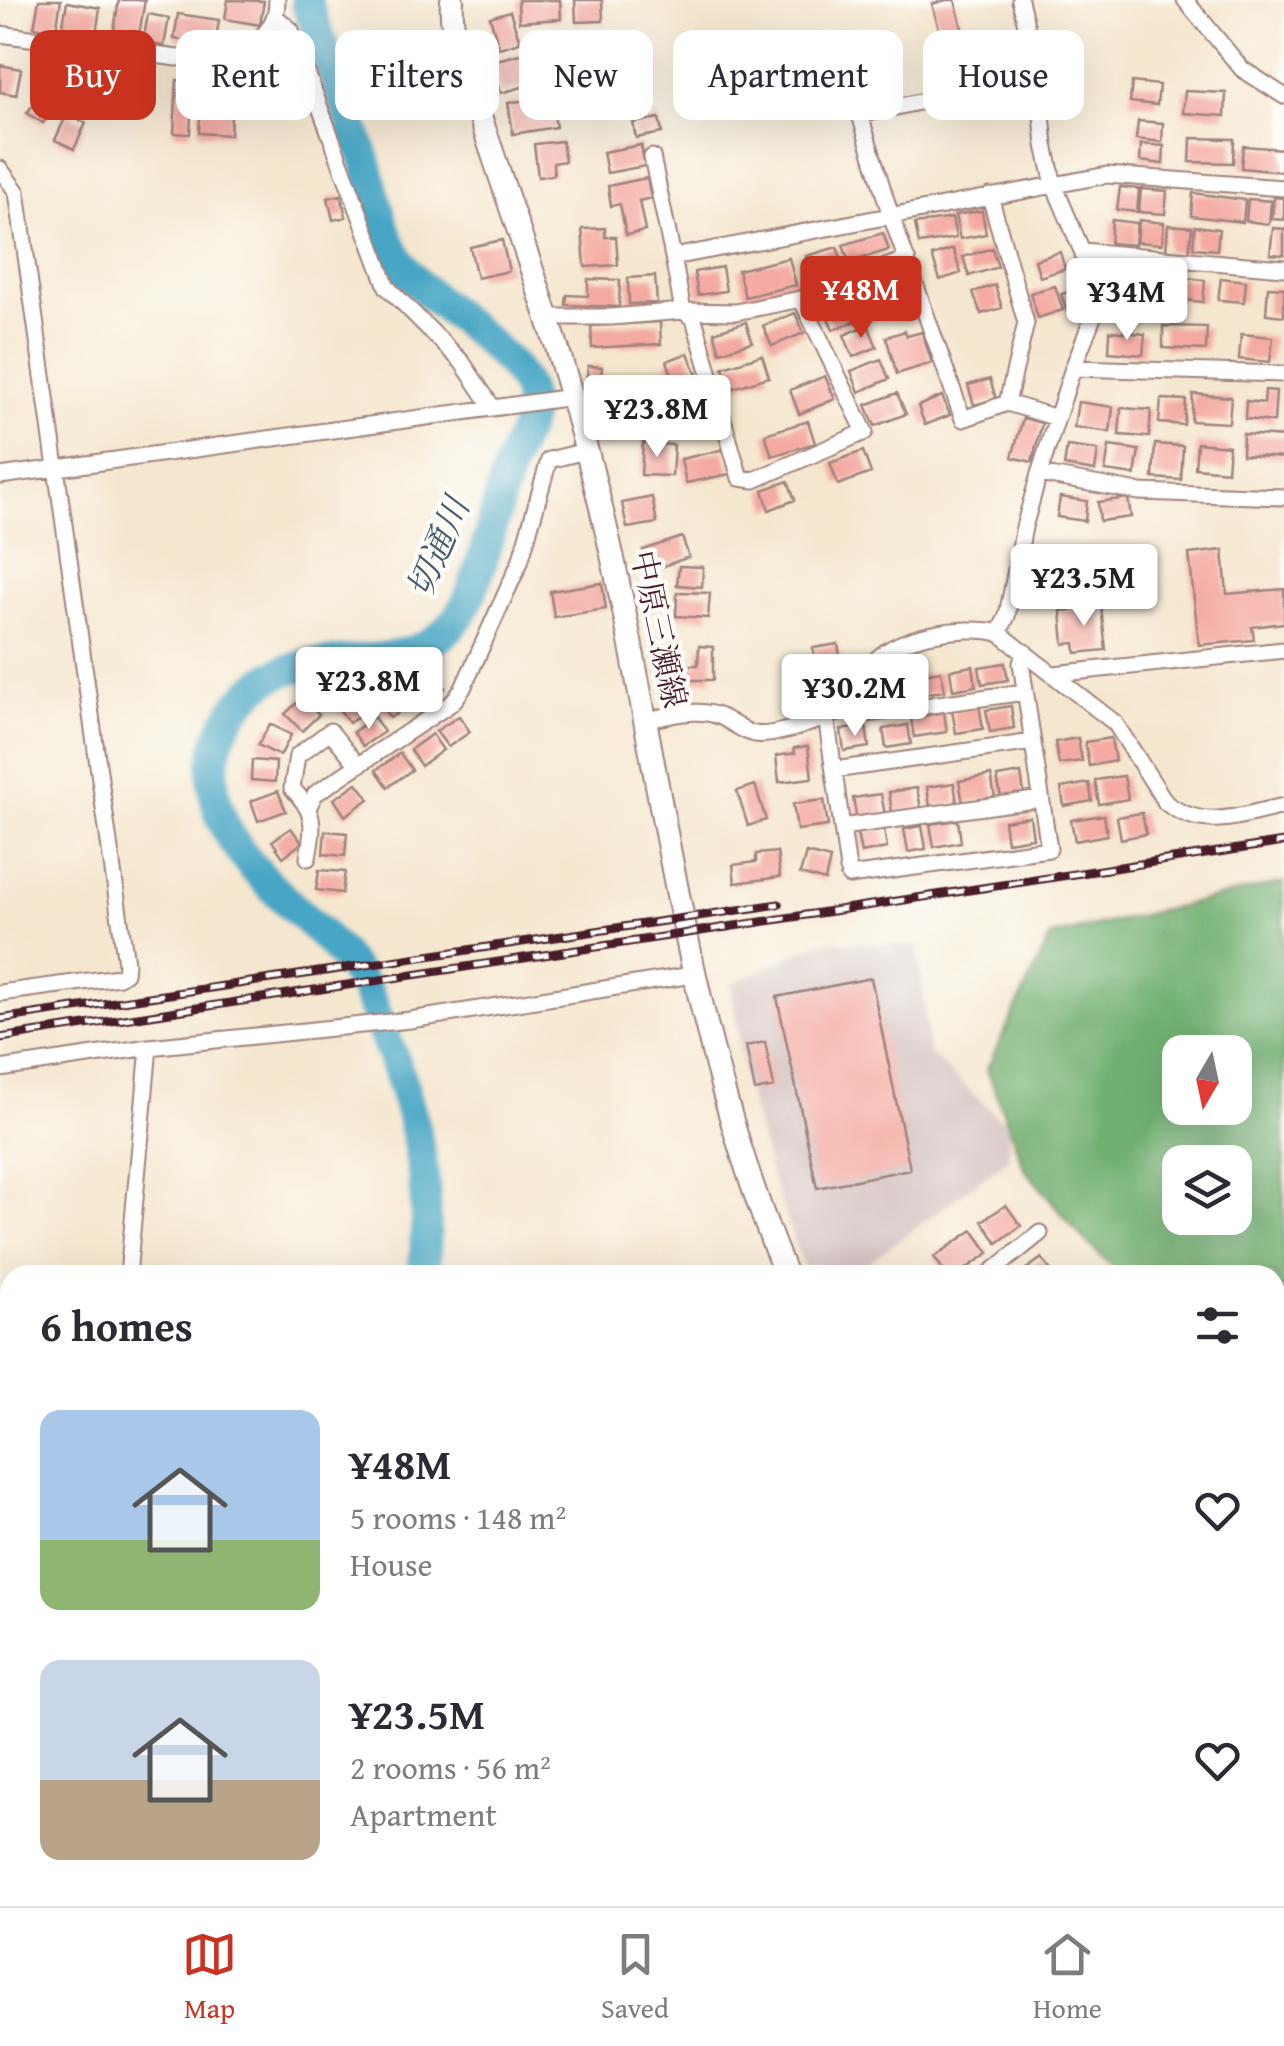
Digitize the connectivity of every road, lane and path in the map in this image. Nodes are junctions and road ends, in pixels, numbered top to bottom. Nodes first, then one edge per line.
1 (276, 0) edge
2 (452, 0) edge
3 (1020, 0) edge
4 (1185, 0) edge
5 (277, 18) junction
6 (0, 34) edge
7 (1284, 96) edge
8 (923, 101) edge
9 (652, 158) dead end
10 (0, 168) edge
11 (1054, 186) junction
12 (1284, 188) edge
13 (990, 196) junction
14 (890, 213) junction
15 (1082, 251) junction
16 (673, 256) junction
17 (906, 259) junction
18 (1284, 268) edge
19 (801, 300) junction
20 (683, 311) junction
21 (548, 317) junction
22 (1073, 368) junction
23 (1284, 374) edge
24 (572, 397) junction
25 (1007, 402) junction
26 (493, 408) junction
27 (1057, 418) junction
28 (586, 451) junction
29 (55, 468) junction
30 (1040, 474) junction
31 (0, 476) edge
32 (1284, 497) edge
33 (1000, 633) junction
34 (1284, 650) edge
35 (1025, 652) junction
36 (1054, 674) junction
37 (1025, 692) junction
38 (855, 703) junction
39 (826, 716) junction
40 (645, 721) junction
41 (1033, 742) junction
42 (357, 764) junction
43 (834, 770) junction
44 (1042, 799) junction
45 (309, 806) junction
46 (1284, 806) edge
47 (842, 827) junction
48 (308, 858) dead end
49 (692, 975) junction
50 (0, 993) edge
51 (149, 1047) junction
52 (0, 1069) edge
53 (1040, 1234) dead end
54 (129, 1265) edge
55 (782, 1265) edge
56 (1001, 1265) edge

1 - 5 street
2 - 21 main road, 中原三瀬線
3 - 11 street
4 - 7 street
5 - 6 street
5 - 26 street
8 - 14 street
9 - 16 street
10 - 29 street
11 - 12 street
11 - 13 street
11 - 15 street
13 - 14 street
13 - 25 street
14 - 16 street
14 - 17 street
15 - 18 street
15 - 22 street
16 - 20 street
17 - 19 street
17 - 25 street
19 - 20 street
19 - 20 street
20 - 21 street
21 - 24 main road, 中原三瀬線
22 - 23 street
22 - 27 street
24 - 26 street
24 - 28 main road, 中原三瀬線
25 - 27 street
26 - 29 street
27 - 30 street
28 - 40 main road, 中原三瀬線
28 - 42 street
29 - 31 street
29 - 50 street
30 - 32 street
30 - 33 street
33 - 35 street
33 - 38 street
34 - 36 street
35 - 36 street
35 - 37 street
36 - 46 street
37 - 38 street
37 - 41 street
38 - 39 street
39 - 40 street
39 - 43 street
40 - 49 main road, 中原三瀬線
41 - 43 street
41 - 44 street
42 - 45 street
42 - 45 street
43 - 47 street
44 - 47 street
44 - 47 street
45 - 48 street
49 - 51 street
49 - 55 main road, 中原三瀬線
51 - 52 street
51 - 54 street
53 - 56 street

